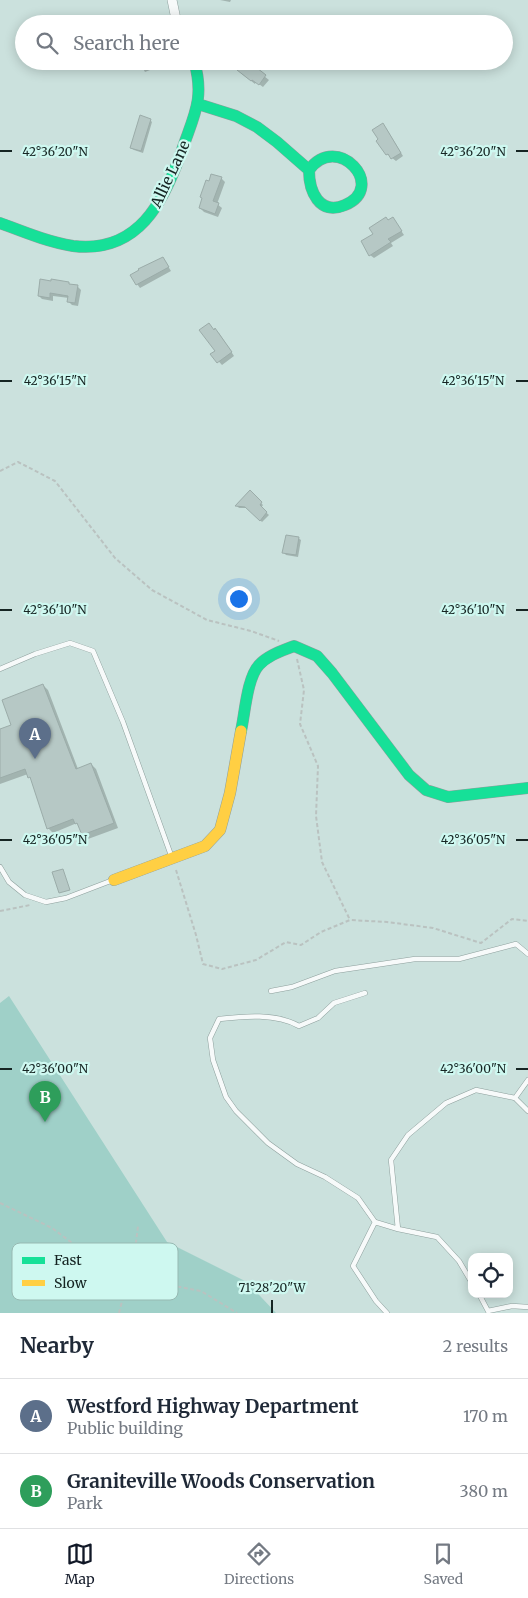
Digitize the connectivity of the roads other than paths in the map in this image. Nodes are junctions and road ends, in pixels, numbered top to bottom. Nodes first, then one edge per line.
1 (172, 0) edge
2 (176, 15) edge
3 (196, 70) edge
4 (198, 104) junction
5 (309, 170) junction
6 (0, 223) edge
7 (0, 670) edge
8 (528, 788) edge
9 (172, 858) junction
10 (0, 867) edge
11 (114, 880) joint
12 (528, 954) edge
13 (271, 991) dead end
14 (364, 993) dead end
15 (528, 1080) edge
16 (515, 1098) junction
17 (528, 1111) edge
18 (375, 1222) junction
19 (398, 1230) junction
20 (468, 1276) edge
21 (480, 1298) edge
22 (528, 1307) edge
23 (489, 1312) edge
24 (387, 1313) edge

1 - 2 street
3 - 4 street, Allie Lane
4 - 5 street
4 - 6 street, Allie Lane
5 - 5 street
7 - 9 lane
8 - 9 street
9 - 11 street
10 - 11 lane
12 - 13 lane
14 - 18 lane
15 - 16 lane
16 - 17 lane
16 - 19 lane
18 - 19 lane
18 - 24 lane
19 - 20 lane
21 - 23 lane
22 - 23 lane

